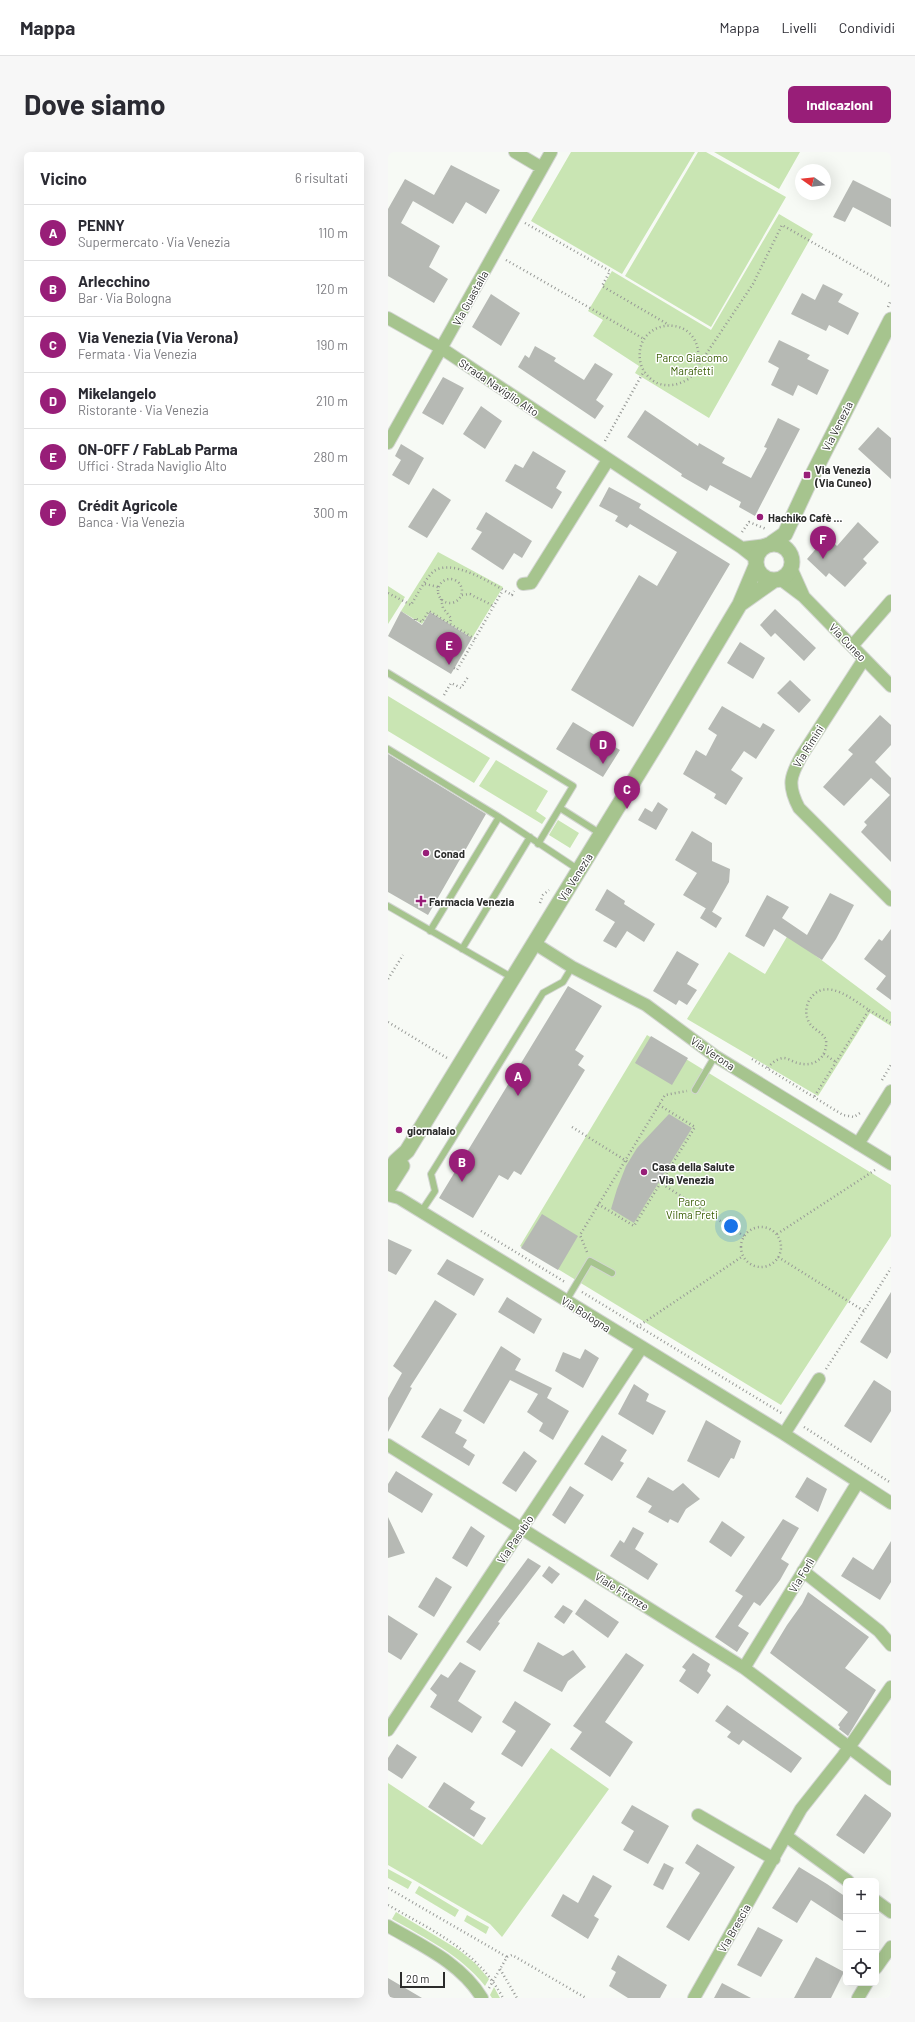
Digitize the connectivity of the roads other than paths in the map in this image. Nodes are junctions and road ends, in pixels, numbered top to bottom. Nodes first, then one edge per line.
1 (515, 152) edge
2 (552, 152) edge
3 (542, 168) junction
4 (388, 318) edge
5 (891, 320) edge
6 (441, 348) junction
7 (388, 443) edge
8 (603, 457) junction
9 (778, 543) junction
10 (742, 548) junction
11 (756, 562) junction
12 (791, 568) junction
13 (777, 579) junction
14 (523, 584) road end
15 (804, 597) junction
16 (891, 600) edge
17 (740, 604) junction
18 (852, 646) junction
19 (864, 659) junction
20 (388, 673) edge
21 (891, 686) edge
22 (388, 749) edge
23 (560, 808) junction
24 (499, 817) junction
25 (601, 834) junction
26 (530, 837) junction
27 (538, 844) junction
28 (579, 870) junction
29 (891, 900) edge
30 (388, 906) edge
31 (430, 931) junction
32 (534, 943) junction
33 (462, 949) junction
34 (572, 967) junction
35 (513, 978) junction
36 (715, 1056) junction
37 (695, 1090) road end
38 (891, 1091) edge
39 (858, 1144) junction
40 (409, 1148) junction
41 (889, 1162) edge
42 (388, 1173) edge
43 (388, 1188) edge
44 (388, 1195) edge
45 (421, 1212) junction
46 (612, 1273) dead end
47 (566, 1301) junction
48 (642, 1348) junction
49 (819, 1379) road end
50 (784, 1434) junction
51 (388, 1445) edge
52 (858, 1482) junction
53 (891, 1503) edge
54 (522, 1528) junction
55 (803, 1571) junction
56 (891, 1645) edge
57 (744, 1668) junction
58 (891, 1686) edge
59 (388, 1730) edge
60 (848, 1747) junction
61 (891, 1779) edge
62 (698, 1815) dead end
63 (786, 1836) junction
64 (774, 1859) junction
65 (844, 1878) edge
66 (879, 1903) edge
67 (891, 1912) edge
68 (388, 1926) edge
69 (891, 1947) edge
70 (879, 1964) edge
71 (865, 1986) edge
72 (485, 1994) edge
73 (694, 1998) edge
74 (858, 1998) edge

1 - 3 street
2 - 3 street, Via Guastalla
3 - 6 street, Via Guastalla
4 - 6 street, Strada Naviglio Alto
5 - 9 street, Via Venezia
6 - 7 street, Via Guastalla
6 - 8 street, Strada Naviglio Alto
8 - 10 street, Strada Naviglio Alto
8 - 14 street
9 - 10 street
9 - 11 street, Via Venezia
9 - 12 street
10 - 11 street, Strada Naviglio Alto
11 - 13 street
11 - 17 street, Via Venezia
12 - 13 street, Via Venezia
12 - 15 street, Via Cuneo
13 - 15 street, Via Cuneo
13 - 17 street, Via Venezia
15 - 18 street, Via Cuneo
16 - 18 street
17 - 25 street, Via Venezia
18 - 19 street, Via Cuneo
19 - 21 street, Via Cuneo
19 - 29 street, Via Rimini
20 - 23 lane
22 - 24 lane
23 - 25 lane
23 - 27 lane
24 - 26 lane
24 - 31 lane
25 - 28 street, Via Venezia
26 - 27 lane
26 - 33 lane
27 - 28 lane
28 - 32 street, Via Venezia
30 - 31 lane
31 - 33 lane
32 - 34 street, Via Verona
32 - 35 street, Via Venezia
33 - 35 lane
34 - 36 street, Via Verona
34 - 45 lane
35 - 40 street, Via Venezia
36 - 37 lane
36 - 39 street, Via Verona
38 - 39 street
39 - 41 street, Via Verona
40 - 42 street, Via Venezia
40 - 43 street, Via Venezia
44 - 45 street, Via Bologna
45 - 47 street, Via Bologna
46 - 47 lane
47 - 48 street, Via Bologna
48 - 50 street, Via Bologna
48 - 54 street, Via Pasubio
49 - 50 street
50 - 52 street, Via Bologna
51 - 54 street, Viale Firenze
52 - 53 street, Via Bologna
52 - 55 street, Via Forlì
54 - 57 street, Viale Firenze
54 - 59 street, Via Pasubio
55 - 56 street
55 - 57 street, Via Forlì
57 - 60 street, Viale Firenze
58 - 60 street, Via Brescia
60 - 61 street, Viale Firenze
60 - 63 street, Via Brescia
62 - 64 street
63 - 64 street, Via Brescia
63 - 65 street
64 - 73 street, Via Brescia
66 - 67 street
68 - 72 street
69 - 70 street
71 - 74 street

